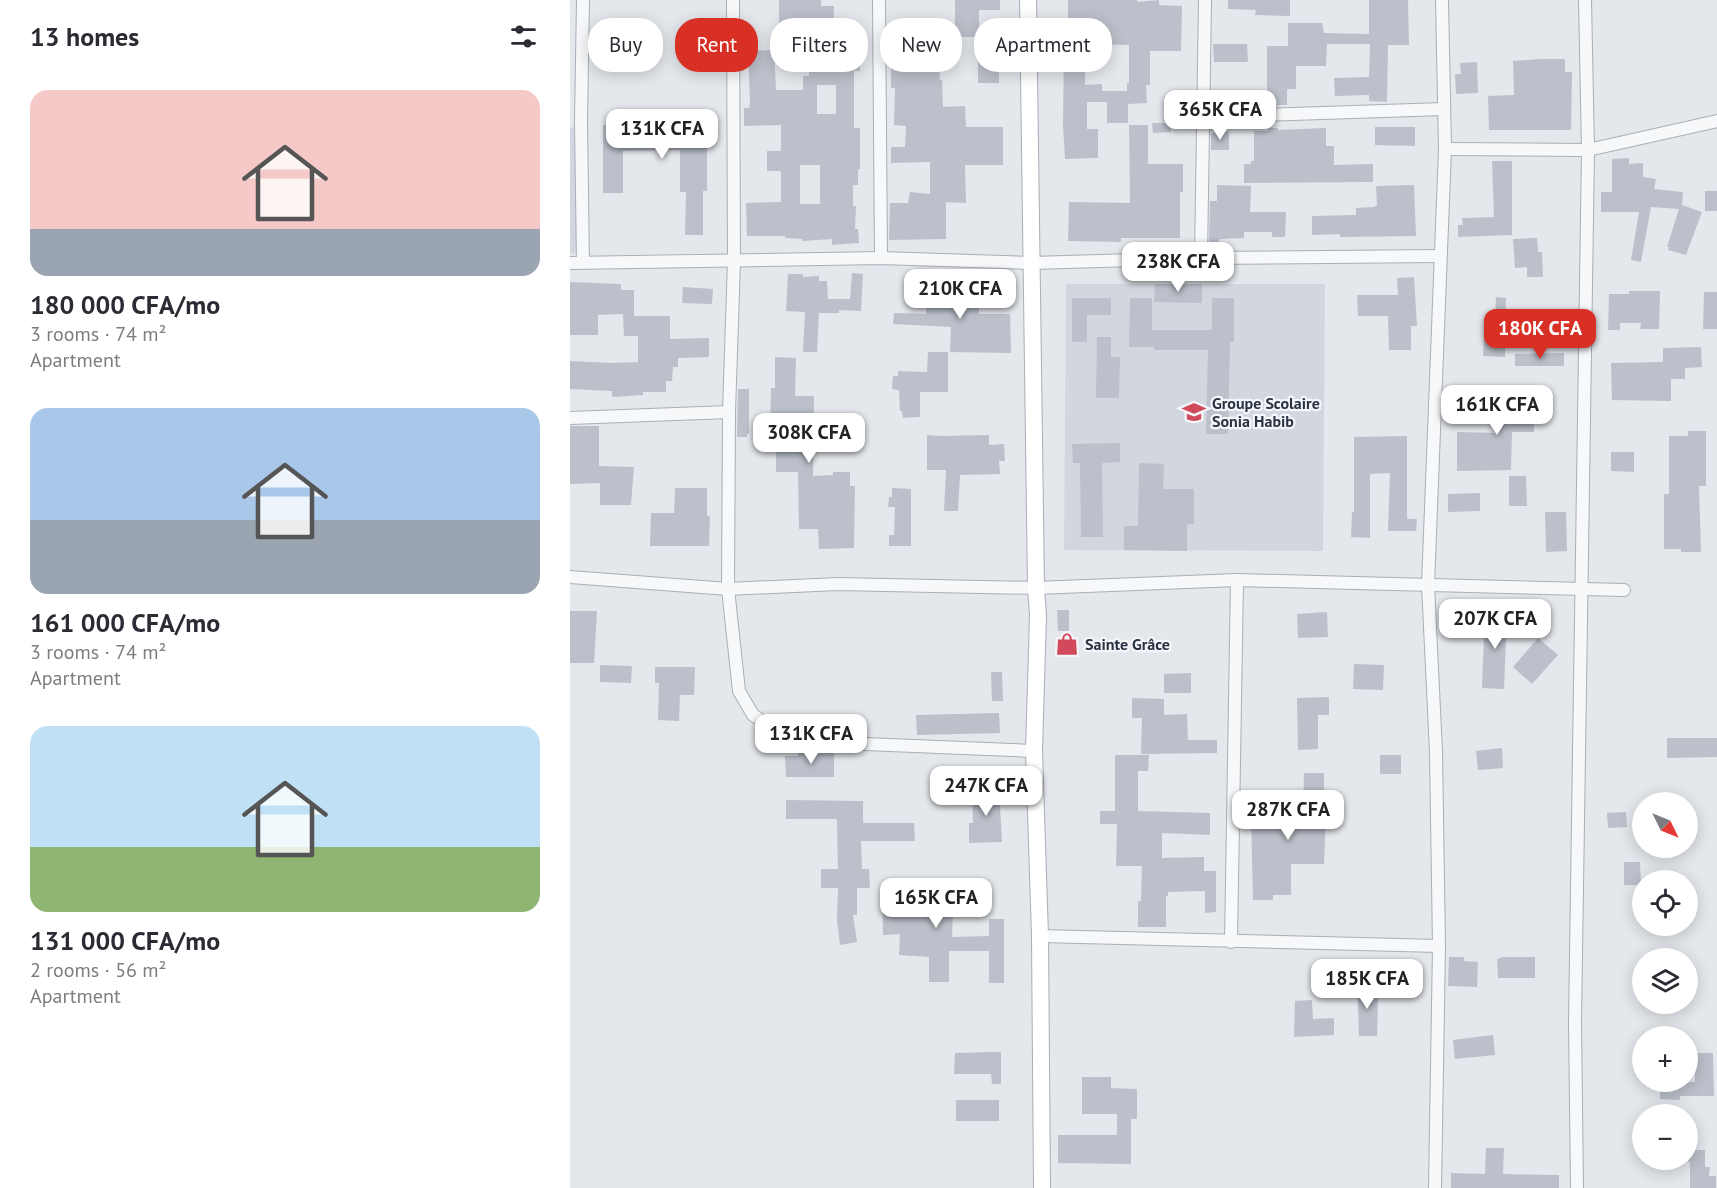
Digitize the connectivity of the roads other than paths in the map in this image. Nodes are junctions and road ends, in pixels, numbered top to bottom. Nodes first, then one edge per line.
1 (583, 0) edge
2 (733, 0) edge
3 (879, 0) edge
4 (1028, 0) edge
5 (1204, 0) edge
6 (1442, 0) edge
7 (1584, 0) edge
8 (1444, 110) junction
9 (1203, 117) junction
10 (576, 121) edge
11 (1717, 122) edge
12 (1444, 149) junction
13 (1588, 150) junction
14 (1439, 256) junction
15 (881, 258) junction
16 (1202, 258) junction
17 (734, 261) junction
18 (576, 263) edge
19 (1032, 263) junction
20 (729, 412) junction
21 (570, 418) edge
22 (570, 577) edge
23 (1237, 580) junction
24 (1428, 585) junction
25 (1036, 588) junction
26 (728, 589) junction
27 (1581, 589) junction
28 (1624, 590) dead end
29 (1034, 751) junction
30 (1041, 936) junction
31 (1231, 942) junction
32 (1439, 946) junction
33 (1042, 1188) edge
34 (1435, 1188) edge
35 (1577, 1188) edge

1 - 10 street
2 - 17 street
3 - 15 street
4 - 19 street
5 - 9 street
6 - 8 street
7 - 13 street
8 - 9 street
8 - 12 street
9 - 16 street
10 - 18 street
11 - 13 street
12 - 13 street
12 - 14 street
13 - 27 street
14 - 16 street
14 - 24 street
15 - 17 street
15 - 19 street
16 - 19 street
17 - 18 street
17 - 20 street
19 - 25 street
20 - 21 street
20 - 26 street
22 - 26 street
23 - 24 street
23 - 25 street
23 - 31 street
24 - 27 street
24 - 32 street
25 - 26 street
25 - 29 street
26 - 29 street
27 - 28 street
27 - 35 street
29 - 30 street
30 - 31 street
30 - 33 street
31 - 32 street
32 - 34 street

